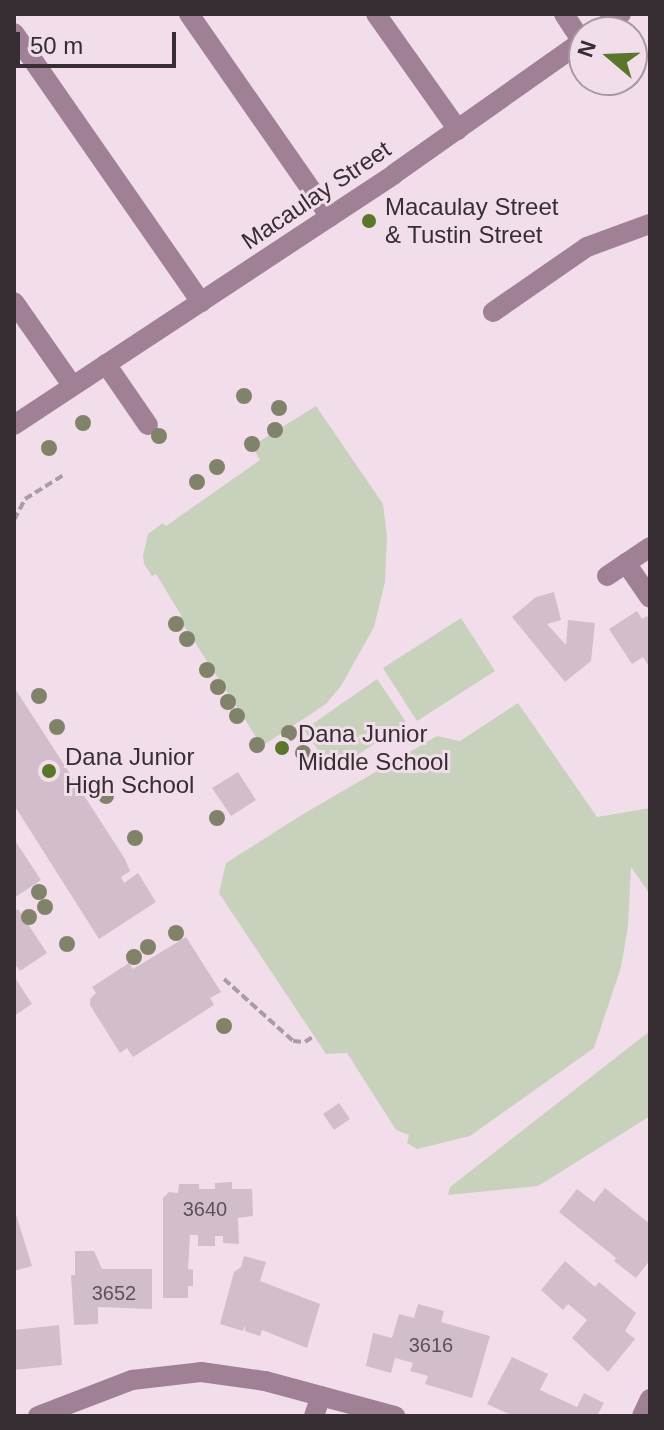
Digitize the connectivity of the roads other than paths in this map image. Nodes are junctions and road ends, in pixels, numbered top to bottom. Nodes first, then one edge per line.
1 (189, 14) edge
2 (376, 14) edge
3 (14, 33) edge
4 (568, 52) edge
5 (458, 130) junction
6 (330, 217) junction
7 (650, 224) edge
8 (14, 302) edge
9 (201, 302) junction
10 (493, 312) dead end
11 (106, 364) junction
12 (72, 385) junction
13 (14, 425) edge
14 (148, 425) dead end
15 (650, 547) edge
16 (626, 563) junction
17 (607, 576) dead end
18 (650, 598) edge
19 (321, 1396) junction
20 (650, 1399) edge
21 (38, 1416) edge
22 (314, 1416) edge
23 (395, 1416) edge
24 (642, 1416) edge

1 - 6 street
2 - 5 street
3 - 9 street
4 - 5 street, Macaulay Street
5 - 6 street, Macaulay Street
6 - 9 street, Macaulay Street
7 - 10 street
8 - 12 street
9 - 11 street, Macaulay Street
11 - 12 street, Macaulay Street
11 - 14 street
12 - 13 street, Macaulay Street
15 - 16 street
16 - 17 street
16 - 18 street
19 - 21 street
19 - 22 street
19 - 23 street
20 - 24 street

